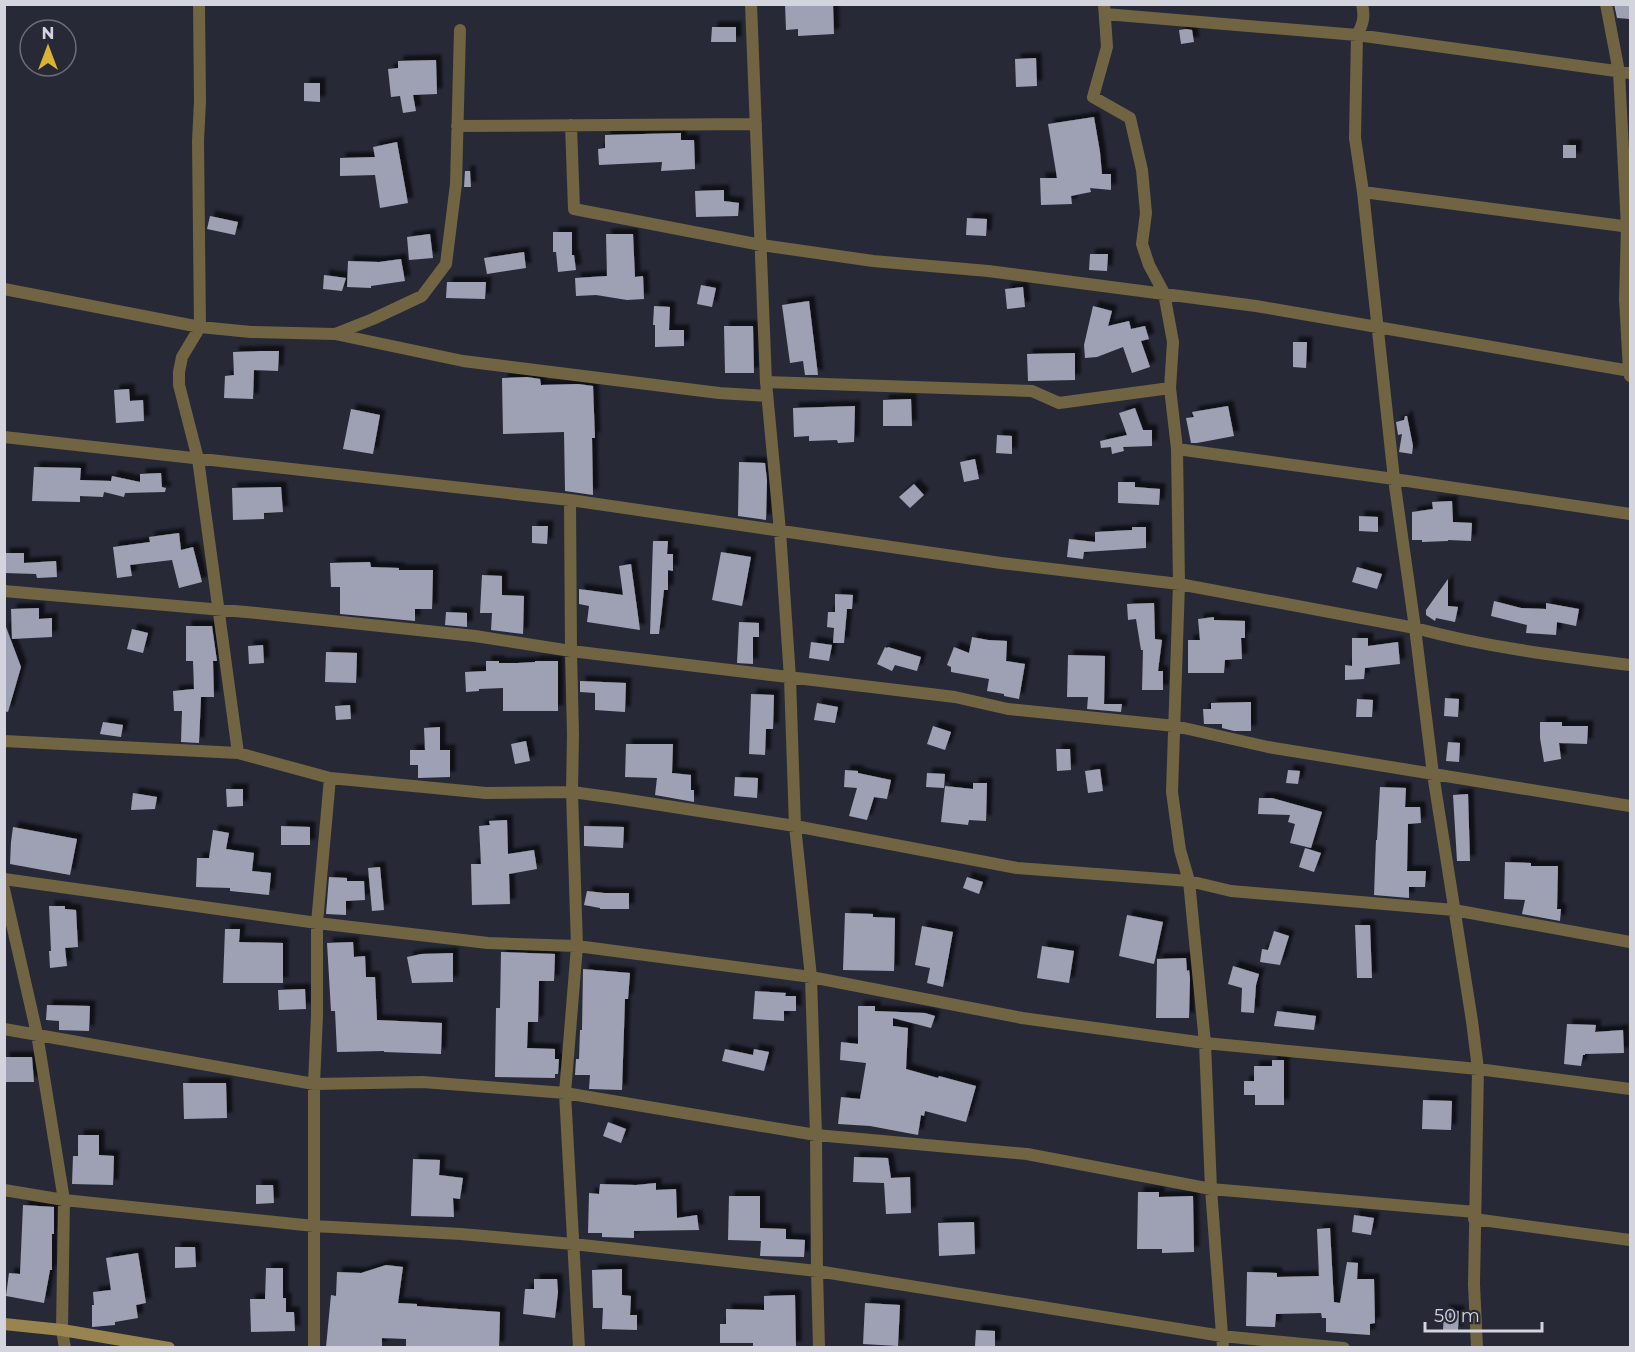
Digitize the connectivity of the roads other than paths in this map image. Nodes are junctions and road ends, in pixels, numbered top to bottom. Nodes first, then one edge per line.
1 (199, 4) edge
2 (751, 4) edge
3 (1362, 4) edge
4 (1606, 4) edge
5 (1105, 9) edge
6 (460, 30) dead end
7 (1357, 35) junction
8 (1625, 72) edge
9 (756, 124) junction
10 (571, 125) junction
11 (457, 126) junction
12 (1363, 192) junction
13 (1629, 227) edge
14 (761, 245) junction
15 (4, 290) edge
16 (1164, 293) junction
17 (200, 327) junction
18 (1377, 328) junction
19 (334, 334) junction
20 (1630, 373) edge
21 (766, 382) junction
22 (1170, 388) junction
23 (768, 396) junction
24 (4, 437) edge
25 (1177, 449) junction
26 (198, 459) junction
27 (1394, 479) junction
28 (570, 500) junction
29 (1630, 514) edge
30 (780, 531) junction
31 (1179, 584) junction
32 (4, 591) edge
33 (217, 609) junction
34 (1415, 628) junction
35 (571, 651) junction
36 (1630, 665) edge
37 (790, 678) junction
38 (1175, 726) junction
39 (4, 741) edge
40 (238, 753) junction
41 (1433, 774) junction
42 (330, 778) junction
43 (572, 792) junction
44 (1630, 806) edge
45 (795, 826) junction
46 (4, 879) edge
47 (1189, 881) junction
48 (4, 889) edge
49 (1454, 910) junction
50 (317, 923) junction
51 (1630, 942) edge
52 (577, 946) junction
53 (811, 977) junction
54 (4, 1029) edge
55 (37, 1034) junction
56 (1205, 1043) junction
57 (1478, 1069) junction
58 (314, 1084) junction
59 (1630, 1089) edge
60 (566, 1093) junction
61 (816, 1135) junction
62 (1210, 1189) junction
63 (4, 1190) edge
64 (64, 1200) junction
65 (1475, 1216) junction
66 (314, 1226) junction
67 (1630, 1240) edge
68 (573, 1244) junction
69 (817, 1270) junction
70 (4, 1323) edge
71 (62, 1330) junction
72 (1222, 1342) edge
73 (65, 1347) edge
74 (169, 1347) edge
75 (314, 1347) edge
76 (579, 1347) edge
77 (819, 1347) edge
78 (1344, 1347) edge
79 (1477, 1347) edge

1 - 17 street
2 - 9 street
3 - 7 street
4 - 8 street
5 - 7 street
5 - 16 street
6 - 11 street
7 - 8 street
7 - 12 street
8 - 13 street
9 - 10 street
9 - 14 street
10 - 11 street
10 - 14 street
11 - 19 street
12 - 13 street
12 - 18 street
13 - 20 street
14 - 16 street
14 - 21 street
15 - 17 street
16 - 18 street
16 - 22 street
17 - 19 street
17 - 26 street
18 - 20 street
18 - 27 street
19 - 23 street
21 - 22 street
21 - 23 street
22 - 25 street
23 - 30 street
24 - 26 street
25 - 27 street
25 - 31 street
26 - 28 street
26 - 33 street
27 - 29 street
27 - 34 street
28 - 30 street
28 - 35 street
30 - 31 street
30 - 37 street
31 - 34 street
31 - 38 street
32 - 33 street
33 - 35 street
33 - 40 street
34 - 36 street
34 - 41 street
35 - 37 street
35 - 43 street
37 - 38 street
37 - 45 street
38 - 41 street
38 - 47 street
39 - 40 street
40 - 42 street
41 - 44 street
41 - 49 street
42 - 43 street
42 - 50 street
43 - 45 street
43 - 52 street
45 - 47 street
45 - 53 street
46 - 50 street
47 - 49 street
47 - 56 street
48 - 55 street
49 - 51 street
49 - 57 street
50 - 52 street
50 - 58 street
52 - 53 street
52 - 60 street
53 - 56 street
53 - 61 street
54 - 55 street
55 - 58 street
55 - 64 street
56 - 57 street
56 - 62 street
57 - 59 street
57 - 65 street
58 - 60 street
58 - 66 street
60 - 61 street
60 - 68 street
61 - 62 street
61 - 69 street
62 - 65 street
62 - 72 street
63 - 64 street
64 - 66 street
64 - 71 street
65 - 67 street
65 - 79 street
66 - 68 street
66 - 75 street
68 - 69 street
68 - 76 street
69 - 72 street
69 - 77 street
70 - 71 street
71 - 73 street
71 - 74 street
72 - 78 street

